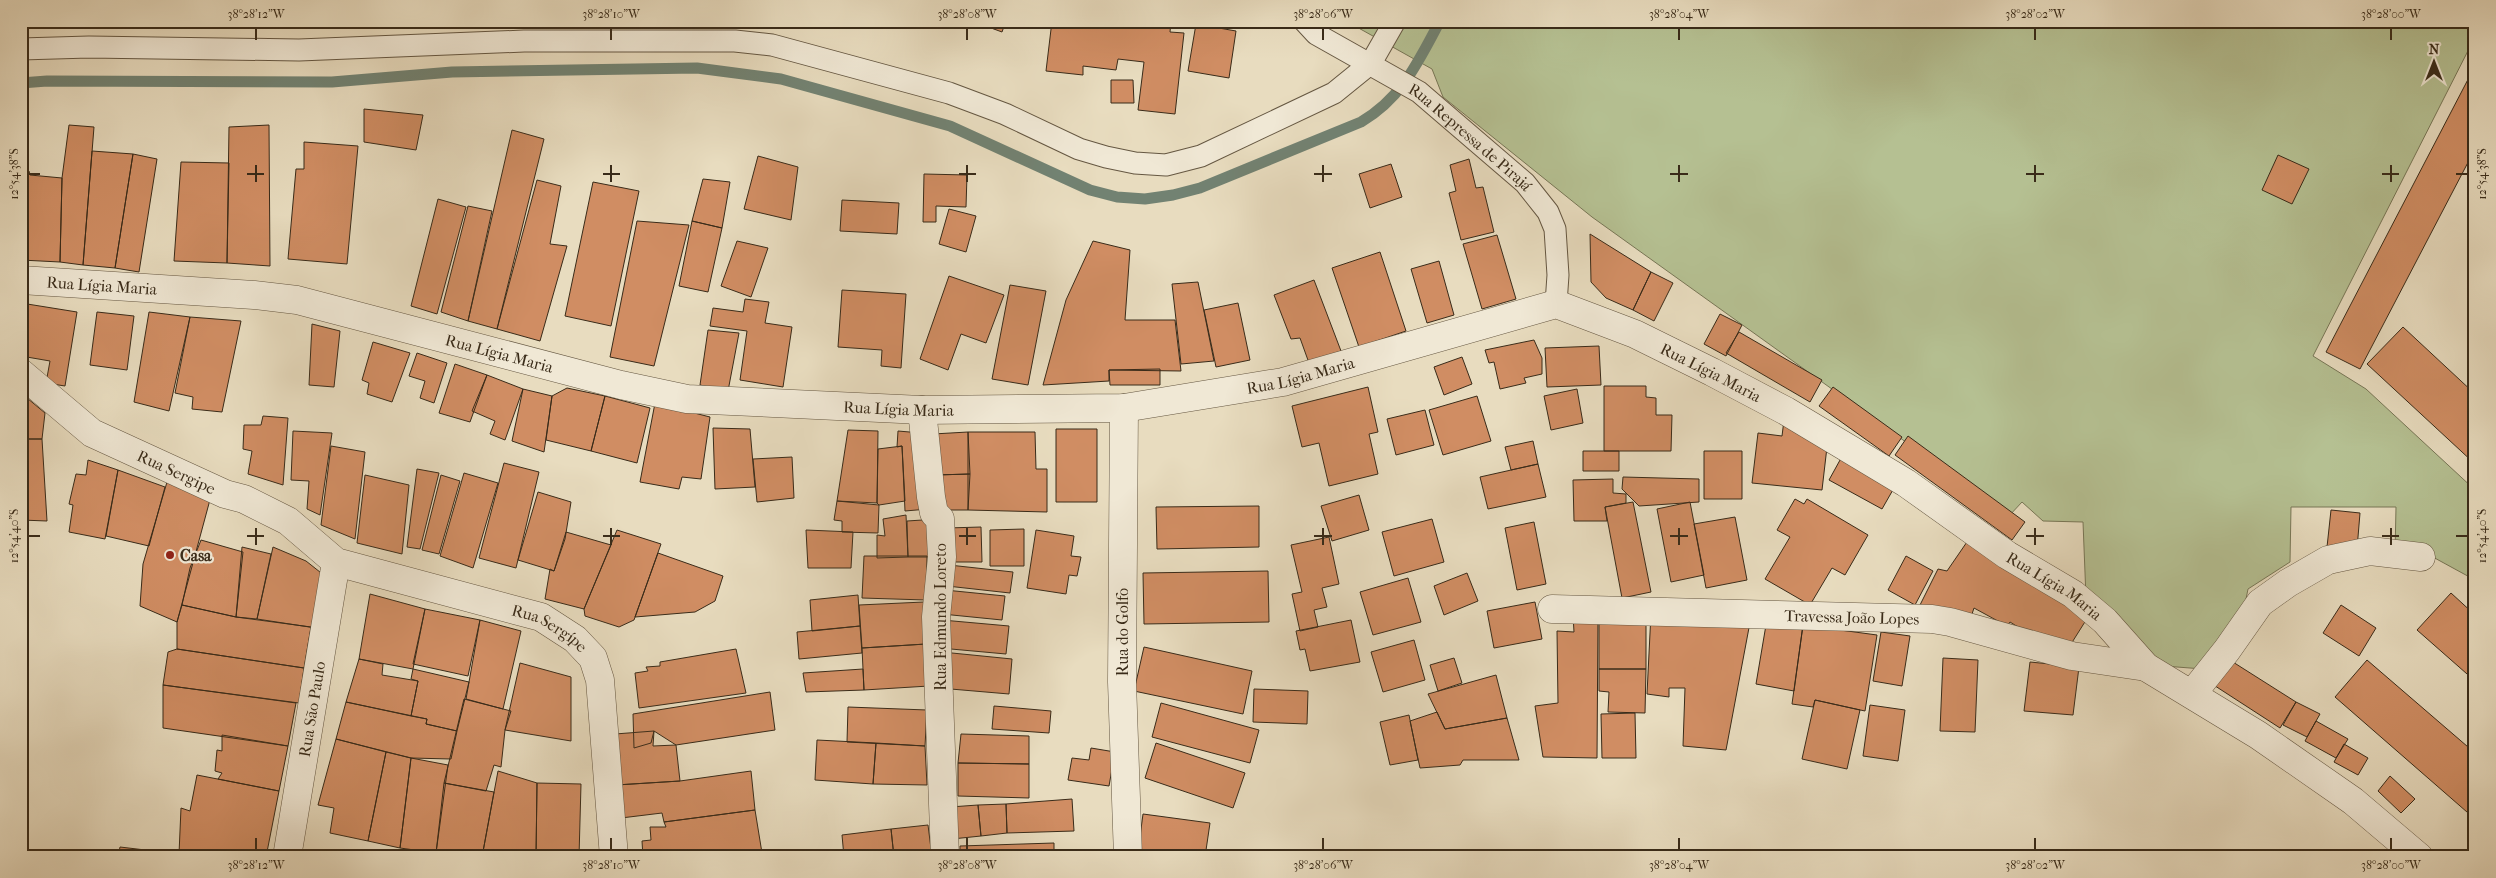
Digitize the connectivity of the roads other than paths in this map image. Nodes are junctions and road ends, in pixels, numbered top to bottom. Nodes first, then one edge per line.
1 (1304, 21) edge
2 (1395, 21) edge
3 (21, 49) edge
4 (1371, 64) junction
5 (21, 280) edge
6 (1556, 304) junction
7 (21, 373) edge
8 (1124, 408) junction
9 (922, 410) junction
10 (2421, 557) dead end
11 (336, 562) junction
12 (1552, 609) dead end
13 (2146, 667) junction
14 (2192, 694) junction
15 (288, 856) edge
16 (292, 857) edge
17 (614, 857) edge
18 (945, 857) edge
19 (1128, 857) edge
20 (2419, 857) edge

1 - 4 lane, Rua Repressa de Pirajá
2 - 4 lane
3 - 4 lane
4 - 6 lane, Rua Repressa de Pirajá
5 - 9 street, Rua Lígia Maria
6 - 8 street, Rua Lígia Maria
6 - 13 street, Rua Lígia Maria
7 - 11 street, Rua Sergipe
8 - 9 street, Rua Lígia Maria
8 - 19 street, Rua do Golfo
9 - 18 street, Rua Edmundo Loreto
10 - 14 street
11 - 15 street, Rua São Paulo
11 - 17 street, Rua Sergípe
12 - 13 street, Travessa João Lopes
13 - 14 street, Rua Lígia Maria
14 - 20 street, Rua Lígia Maria
15 - 16 street

